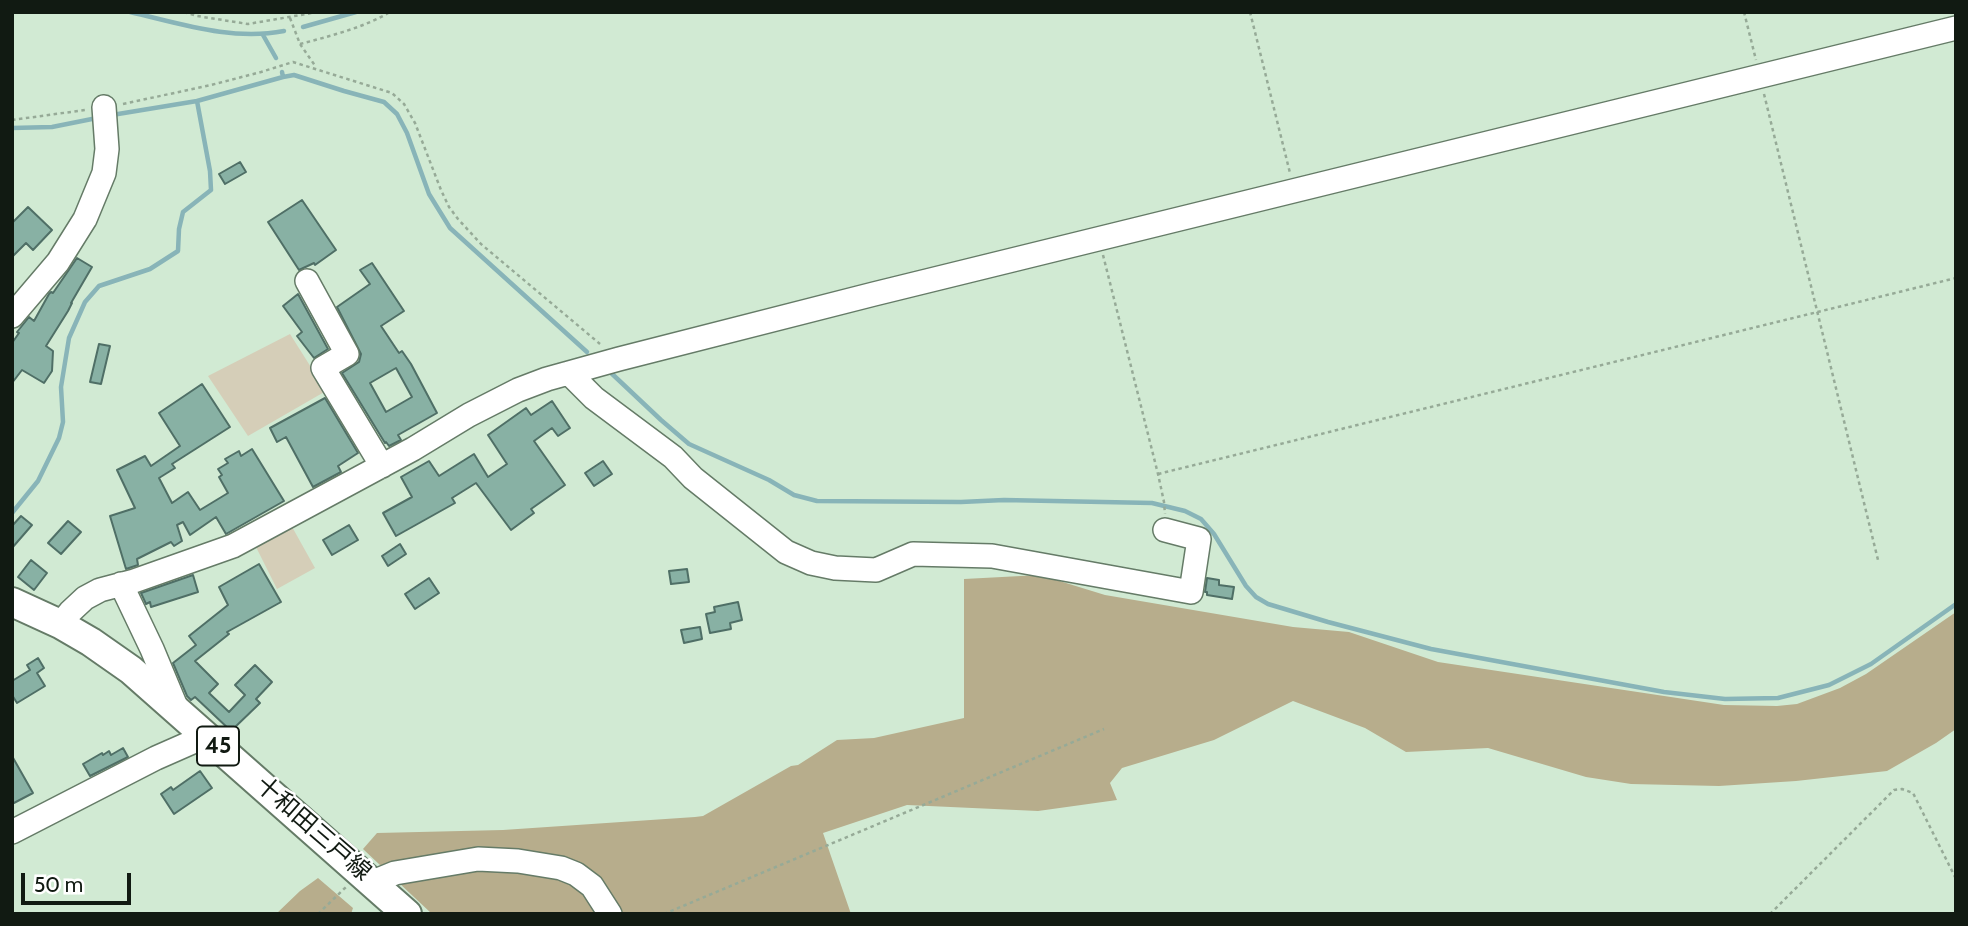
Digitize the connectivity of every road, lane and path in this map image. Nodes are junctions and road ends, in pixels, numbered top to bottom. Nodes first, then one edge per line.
1 (184, 12) edge
2 (318, 12) edge
3 (390, 12) edge
4 (1250, 12) edge
5 (1744, 12) edge
6 (290, 18) junction
7 (1956, 28) edge
8 (300, 44) junction
9 (317, 69) junction
10 (1760, 77) junction
11 (105, 114) junction
12 (12, 120) edge
13 (1294, 190) junction
14 (1099, 238) junction
15 (1956, 278) edge
16 (307, 281) dead end
17 (1816, 313) junction
18 (12, 316) edge
19 (619, 359) junction
20 (569, 373) junction
21 (382, 466) junction
22 (1158, 474) junction
23 (1165, 522) joint
24 (1878, 560) dead end
25 (121, 584) junction
26 (12, 602) edge
27 (60, 624) junction
28 (177, 710) junction
29 (1104, 729) dead end
30 (206, 736) junction
31 (12, 832) edge
32 (367, 877) junction
33 (1956, 879) edge
34 (318, 914) edge
35 (407, 914) edge
36 (610, 914) edge
37 (664, 914) edge
38 (1770, 914) edge

1 - 6 path
2 - 6 path
3 - 8 path
4 - 13 path
5 - 10 path
6 - 8 path
7 - 10 street
8 - 9 path
9 - 11 path
9 - 19 path
10 - 13 street
10 - 17 path
11 - 12 path
11 - 18 street
13 - 14 street
14 - 19 street
14 - 22 path
15 - 17 path
16 - 21 street
17 - 22 path
17 - 24 path
19 - 20 street
20 - 21 street
20 - 23 street
21 - 25 street
22 - 23 path
25 - 27 street
25 - 28 street
26 - 27 main road, 十和田三戸線 / 45
27 - 28 main road, 十和田三戸線 / 45
28 - 30 main road, 十和田三戸線 / 45
29 - 37 path
30 - 31 street
30 - 32 main road, 十和田三戸線 / 45
32 - 34 path
32 - 35 main road, 十和田三戸線 / 45
32 - 36 street
33 - 38 path

